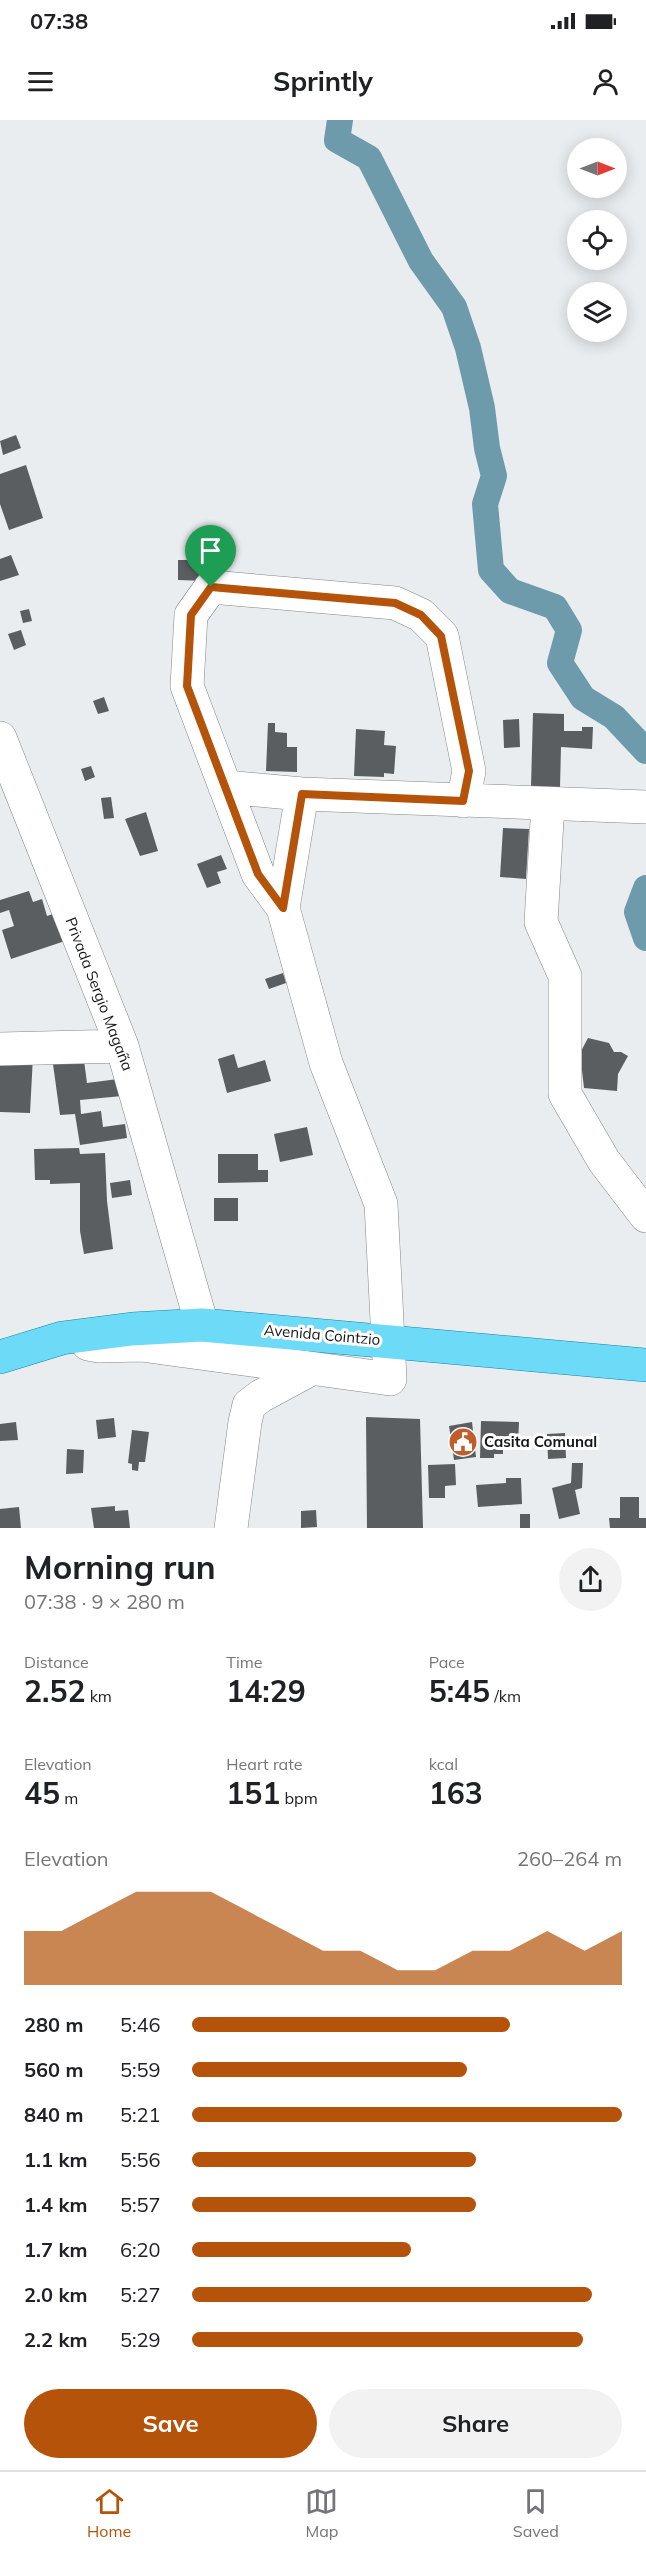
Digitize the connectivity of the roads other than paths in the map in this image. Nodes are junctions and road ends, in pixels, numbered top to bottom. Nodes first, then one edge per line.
1 (0, 738) edge
2 (225, 787) junction
3 (302, 794) junction
4 (463, 801) junction
5 (548, 804) junction
6 (646, 807) edge
7 (283, 908) junction
8 (122, 1046) junction
9 (0, 1048) edge
10 (646, 1216) edge
11 (202, 1325) junction
12 (62, 1338) junction
13 (389, 1341) junction
14 (0, 1357) edge
15 (646, 1365) edge
16 (309, 1370) junction
17 (237, 1518) edge

1 - 8 street, Privada Sergio Magaña
2 - 3 street
2 - 4 street
2 - 7 street
3 - 4 street
3 - 7 street
4 - 5 street
5 - 6 street
5 - 10 street
7 - 13 street
8 - 9 street
8 - 11 street, Privada Sergio Magaña
11 - 12 main road, Avenida Cointzio
11 - 13 main road, Avenida Cointzio
12 - 14 main road, Avenida Cointzio
12 - 16 street
13 - 15 main road, Avenida Cointzio
13 - 16 street
16 - 17 street

